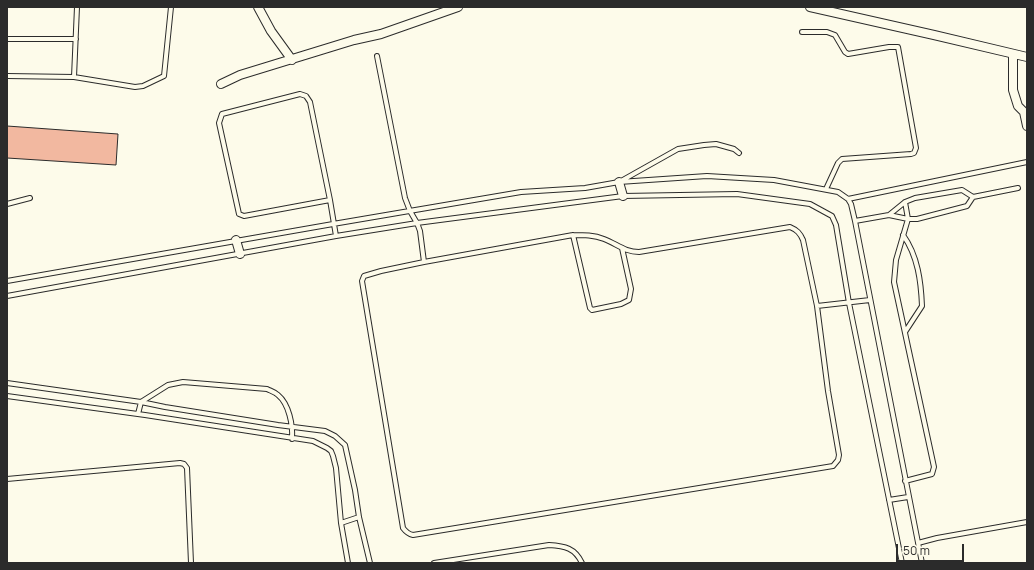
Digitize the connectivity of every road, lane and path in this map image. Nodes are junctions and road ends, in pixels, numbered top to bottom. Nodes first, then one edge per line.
1 (77, 7) edge
2 (171, 7) edge
3 (258, 7) edge
4 (458, 7) edge
5 (810, 7) edge
6 (802, 32) dead end
7 (7, 39) edge
8 (76, 39) junction
9 (1013, 55) junction
10 (377, 56) dead end
11 (1027, 57) edge
12 (292, 60) junction
13 (7, 76) edge
14 (74, 77) junction
15 (221, 84) dead end
16 (1027, 126) edge
17 (739, 153) dead end
18 (1027, 162) edge
19 (619, 182) junction
20 (1018, 188) dead end
21 (826, 189) junction
22 (623, 196) junction
23 (973, 197) junction
24 (30, 198) dead end
25 (848, 199) junction
26 (330, 200) junction
27 (905, 202) junction
28 (7, 204) edge
29 (410, 211) junction
30 (889, 215) junction
31 (908, 219) junction
32 (854, 221) junction
33 (417, 223) junction
34 (333, 224) junction
35 (573, 235) junction
36 (904, 235) junction
37 (336, 236) junction
38 (236, 240) junction
39 (622, 248) junction
40 (240, 254) junction
41 (424, 262) junction
42 (7, 281) edge
43 (7, 296) edge
44 (870, 300) junction
45 (849, 302) junction
46 (817, 306) junction
47 (905, 332) junction
48 (7, 383) edge
49 (7, 396) edge
50 (141, 402) junction
51 (138, 414) junction
52 (293, 428) junction
53 (292, 438) junction
54 (7, 479) edge
55 (905, 481) junction
56 (908, 497) junction
57 (889, 500) junction
58 (359, 517) junction
59 (1027, 522) edge
60 (341, 523) junction
61 (918, 543) junction
62 (191, 563) edge
63 (348, 563) edge
64 (370, 563) edge
65 (434, 563) edge
66 (438, 563) edge
67 (582, 563) edge
68 (902, 563) edge
69 (922, 563) edge

1 - 8 lane
2 - 14 lane
3 - 12 street
4 - 12 street
5 - 9 street
6 - 21 lane
7 - 8 lane
8 - 14 lane
9 - 11 street
9 - 16 street
10 - 29 lane
12 - 15 street
13 - 14 lane
17 - 19 lane
18 - 25 lane
19 - 21 lane
19 - 22 street
19 - 29 lane
20 - 23 lane
21 - 25 lane
22 - 33 lane
22 - 45 lane
23 - 27 lane
23 - 31 lane
24 - 28 lane
25 - 32 lane
26 - 26 lane
26 - 34 lane
27 - 30 lane
27 - 31 lane
29 - 33 lane
29 - 34 lane
30 - 31 lane
30 - 32 lane
31 - 36 lane
32 - 44 lane
33 - 37 lane
33 - 41 lane
34 - 37 lane
34 - 38 lane
35 - 39 lane
35 - 39 lane
35 - 41 lane
36 - 47 lane
36 - 47 lane
37 - 40 lane
38 - 40 street
38 - 42 lane
39 - 46 lane
40 - 43 lane
41 - 46 lane
44 - 45 lane
44 - 55 lane
45 - 46 lane
45 - 57 lane
47 - 55 lane
48 - 50 lane
49 - 51 lane
50 - 51 lane
50 - 52 lane
50 - 52 lane
51 - 53 lane
52 - 53 lane
52 - 58 lane
53 - 60 lane
54 - 62 lane
55 - 56 lane
56 - 57 lane
56 - 61 lane
57 - 68 lane
58 - 60 lane
58 - 64 lane
59 - 61 lane
60 - 63 lane
61 - 69 lane
65 - 66 lane
66 - 67 lane

